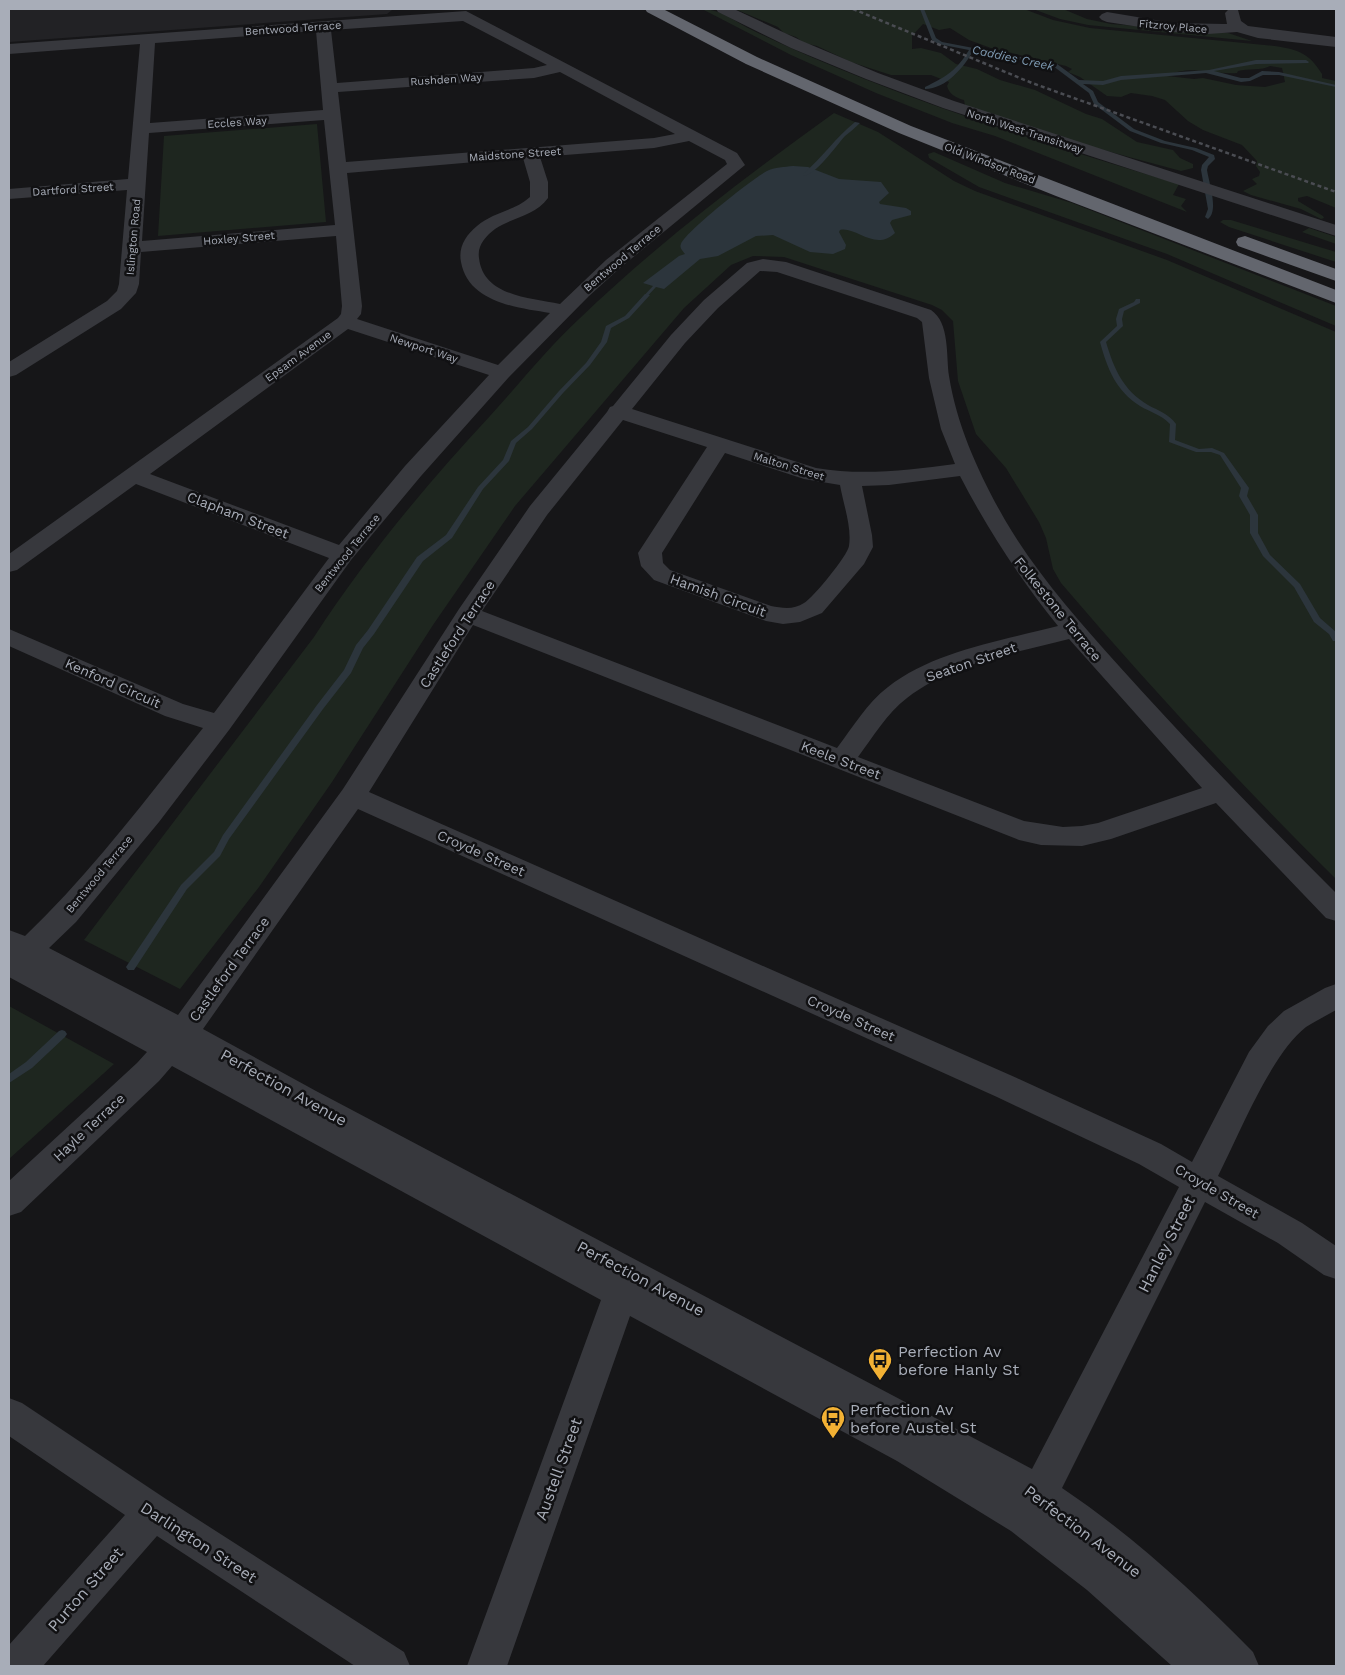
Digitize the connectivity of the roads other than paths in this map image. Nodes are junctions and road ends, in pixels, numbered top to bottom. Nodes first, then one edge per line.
1 (652, 9) edge
2 (683, 9) edge
3 (723, 9) edge
4 (1233, 9) edge
5 (1106, 17) dead end
6 (323, 26) junction
7 (1239, 27) junction
8 (148, 39) junction
9 (1336, 42) edge
10 (9, 49) edge
11 (562, 67) junction
12 (330, 88) junction
13 (333, 114) junction
14 (141, 129) junction
15 (691, 136) junction
16 (530, 153) junction
17 (338, 168) junction
18 (138, 184) junction
19 (1106, 191) dead end
20 (9, 194) edge
21 (345, 230) junction
22 (1336, 231) edge
23 (1230, 237) dead end
24 (133, 247) junction
25 (763, 265) joint
26 (1336, 275) edge
27 (1336, 297) edge
28 (563, 310) junction
29 (345, 322) junction
30 (9, 350) edge
31 (30, 358) junction
32 (9, 371) edge
33 (502, 373) junction
34 (618, 411) junction
35 (720, 444) junction
36 (966, 470) junction
37 (134, 474) junction
38 (850, 481) junction
39 (343, 555) junction
40 (9, 565) edge
41 (468, 614) junction
42 (1073, 630) junction
43 (9, 636) edge
44 (220, 724) junction
45 (842, 760) junction
46 (1220, 792) junction
47 (353, 796) junction
48 (1336, 910) edge
49 (14, 959) edge
50 (1336, 996) edge
51 (175, 1041) junction
52 (1199, 1180) junction
53 (9, 1202) edge
54 (1336, 1264) edge
55 (625, 1282) junction
56 (9, 1415) edge
57 (1031, 1506) junction
58 (153, 1512) junction
59 (16, 1666) edge
60 (390, 1666) edge
61 (487, 1666) edge
62 (1201, 1666) edge
63 (1239, 1666) edge

1 - 27 highway, Old Windsor Road
2 - 19 highway, Old Windsor Road
3 - 22 street, North West Transitway
4 - 7 street
5 - 7 street, Fitzroy Place
6 - 8 street, Bentwood Terrace
6 - 11 street, Bentwood Terrace
6 - 12 street, Epsam Avenue
7 - 9 street
8 - 10 street, Bentwood Terrace
8 - 14 street, Islington Road
11 - 12 street, Rushden Way
11 - 15 street, Bentwood Terrace
12 - 13 street, Epsam Avenue
13 - 14 street, Eccles Way
13 - 17 street, Epsam Avenue
14 - 18 street, Islington Road
15 - 16 street, Maidstone Street
15 - 28 street, Bentwood Terrace
16 - 17 street, Maidstone Street
16 - 28 street
17 - 21 street, Epsam Avenue
18 - 20 street, Dartford Street
18 - 24 street, Islington Road
21 - 24 street, Hoxley Street
21 - 29 street, Epsam Avenue
23 - 26 highway
24 - 31 street, Islington Road
25 - 34 street, Castleford Terrace
25 - 36 street, Folkestone Terrace
28 - 33 street, Bentwood Terrace
29 - 33 street, Newport Way
29 - 37 street, Epsam Avenue
30 - 31 street
31 - 32 street, Islington Road
33 - 39 street, Bentwood Terrace
34 - 35 street, Malton Street
34 - 41 street, Castleford Terrace
35 - 38 street, Malton Street
35 - 38 street, Hamish Circuit
36 - 38 street, Malton Street
36 - 42 street, Folkestone Terrace
37 - 39 street, Clapham Street
37 - 40 street, Epsam Avenue
39 - 44 street, Bentwood Terrace
41 - 45 street, Keele Street
41 - 47 street, Castleford Terrace
42 - 45 street, Seaton Street
42 - 46 street, Folkestone Terrace
43 - 44 street, Kenford Circuit
44 - 49 street, Bentwood Terrace
45 - 46 street, Keele Street
46 - 48 street, Folkestone Terrace
47 - 51 street, Castleford Terrace
47 - 52 street, Croyde Street
49 - 51 street, Perfection Avenue
50 - 52 street, Hanley Street
51 - 53 street, Hayle Terrace
51 - 55 street, Perfection Avenue
52 - 54 street, Croyde Street
52 - 57 street, Hanley Street
55 - 57 street, Perfection Avenue
55 - 61 street, Austell Street
56 - 58 street, Darlington Street
57 - 62 street, Perfection Avenue
57 - 63 street, Perfection Avenue
58 - 59 street, Purton Street
58 - 60 street, Darlington Street

